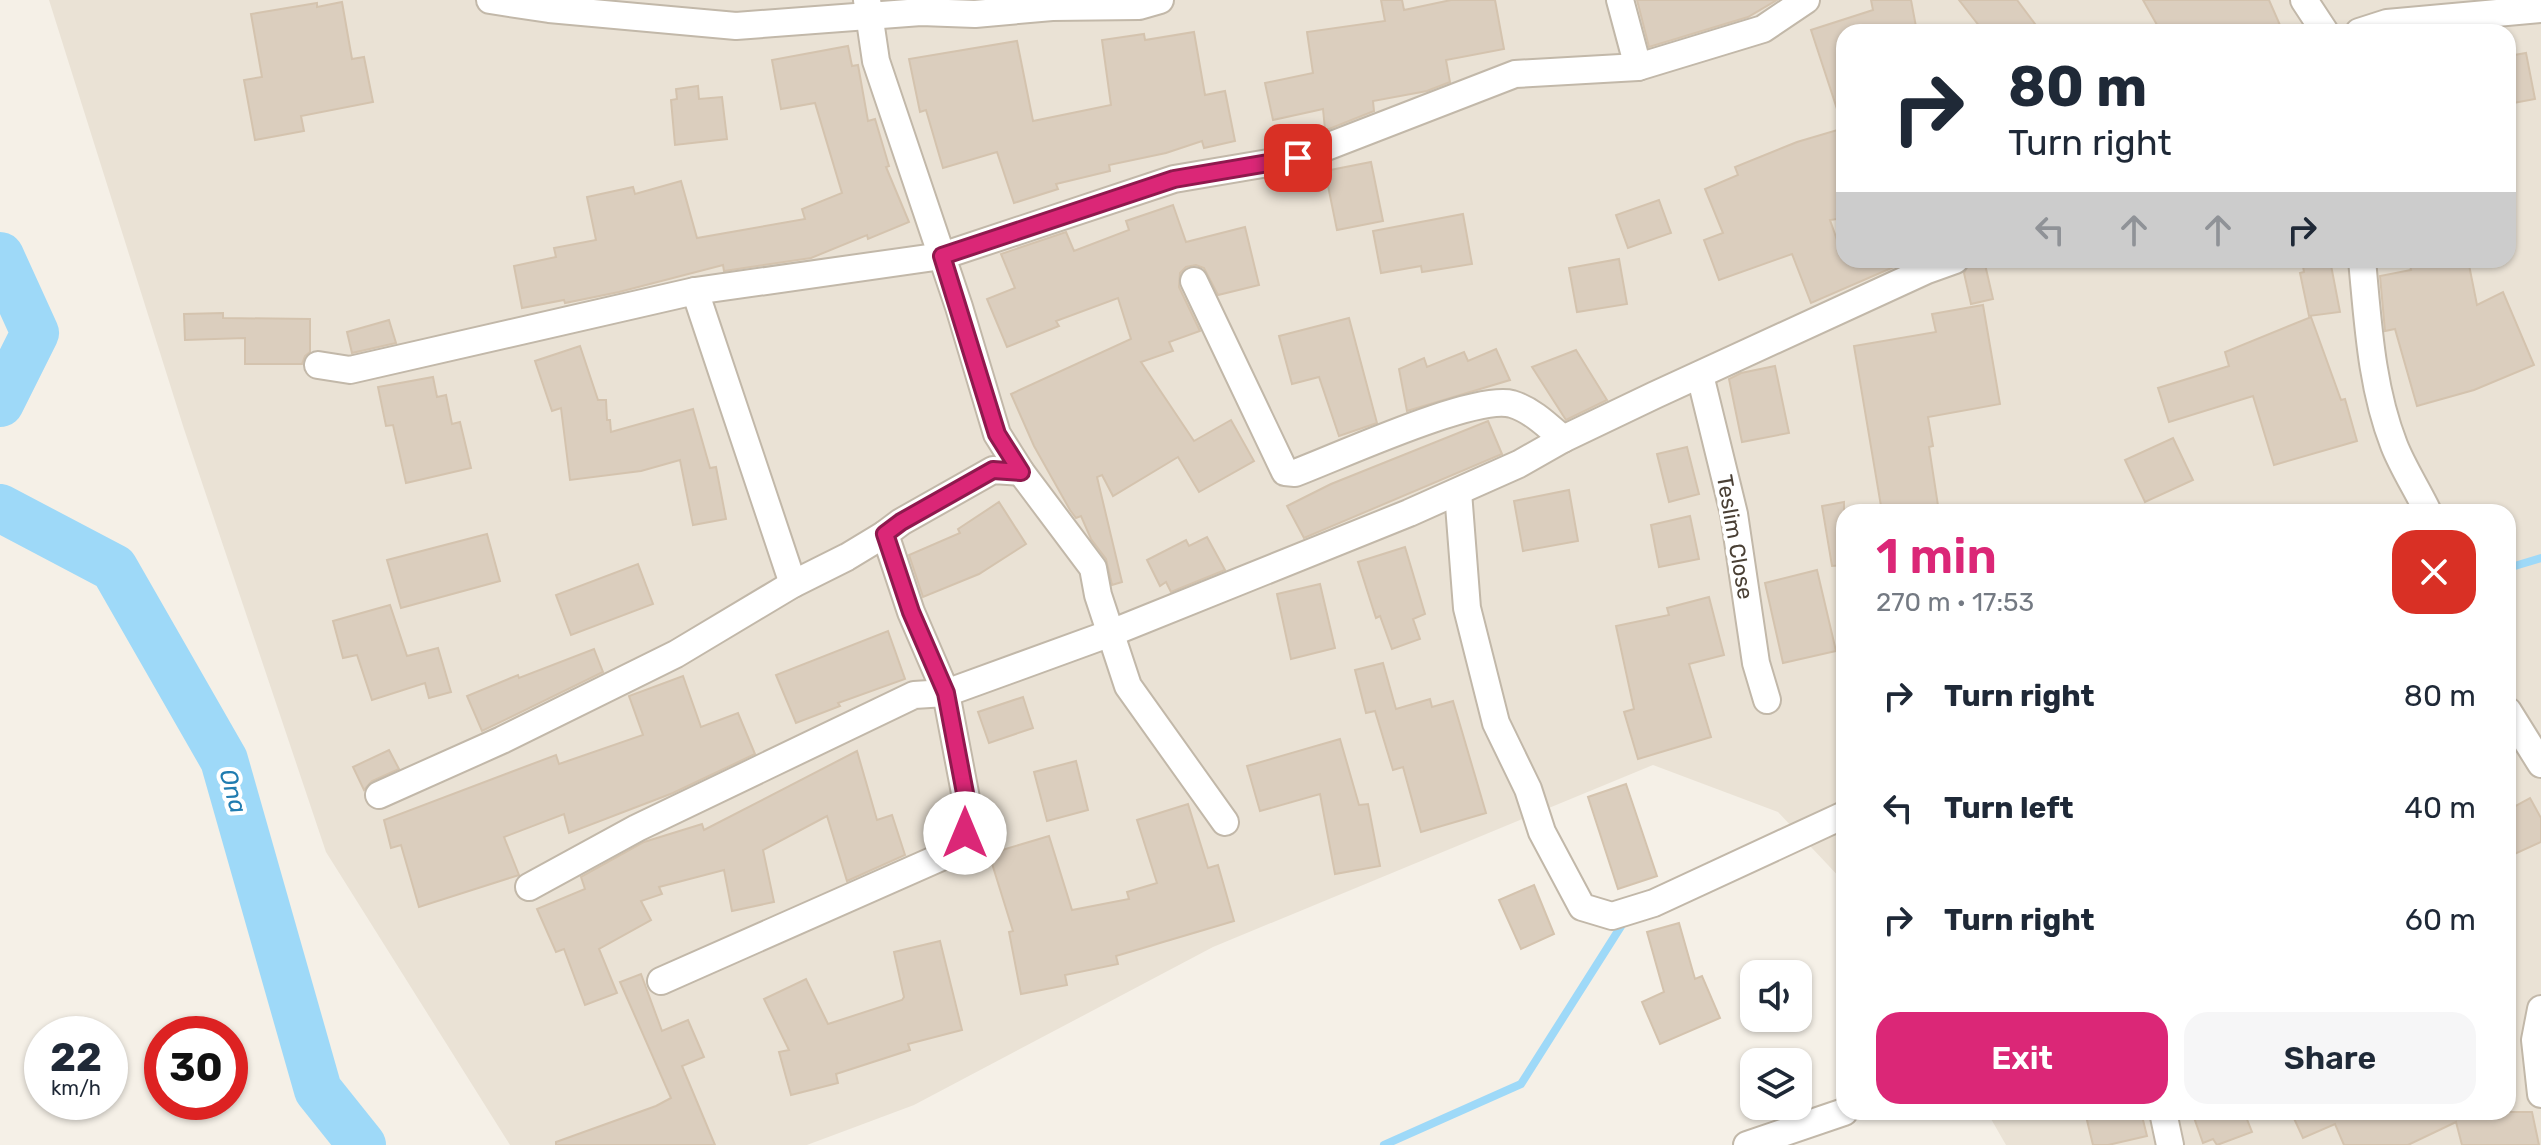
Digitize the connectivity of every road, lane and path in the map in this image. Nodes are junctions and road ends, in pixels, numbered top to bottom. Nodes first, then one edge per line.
1 (490, 0) edge
2 (1160, 0) edge
3 (1620, 0) edge
4 (1806, 0) edge
5 (2304, 0) edge
6 (868, 9) edge
7 (2541, 9) edge
8 (2320, 24) edge
9 (2384, 24) edge
10 (1638, 67) junction
11 (942, 256) junction
12 (1933, 268) edge
13 (2363, 268) edge
14 (1194, 281) dead end
15 (695, 291) junction
16 (318, 365) dead end
17 (1700, 375) junction
18 (1563, 439) junction
19 (1021, 472) junction
20 (1458, 492) junction
21 (2424, 504) edge
22 (885, 534) junction
23 (793, 584) junction
24 (1111, 633) junction
25 (946, 693) junction
26 (1767, 700) dead end
27 (2516, 724) edge
28 (2541, 764) edge
29 (379, 795) dead end
30 (1836, 819) edge
31 (1225, 822) dead end
32 (529, 887) dead end
33 (661, 981) dead end
34 (2541, 1009) edge
35 (2541, 1094) edge
36 (1836, 1115) edge
37 (2165, 1120) edge
38 (1747, 1145) edge
39 (2170, 1145) edge

1 - 6 street
2 - 6 street
3 - 10 street
4 - 10 street
5 - 8 street
6 - 11 street
7 - 9 street
10 - 11 street
11 - 15 street
11 - 19 street
12 - 17 street
13 - 21 street
14 - 18 street
15 - 16 street
15 - 23 street
17 - 18 street
17 - 26 street, Teslim Close
18 - 20 street
19 - 22 street
19 - 24 street
20 - 24 street
20 - 30 street
22 - 23 street
22 - 25 street
23 - 29 street
24 - 25 street
24 - 31 street
25 - 32 street
25 - 33 street
27 - 28 street
34 - 35 street
36 - 38 street
37 - 39 street

